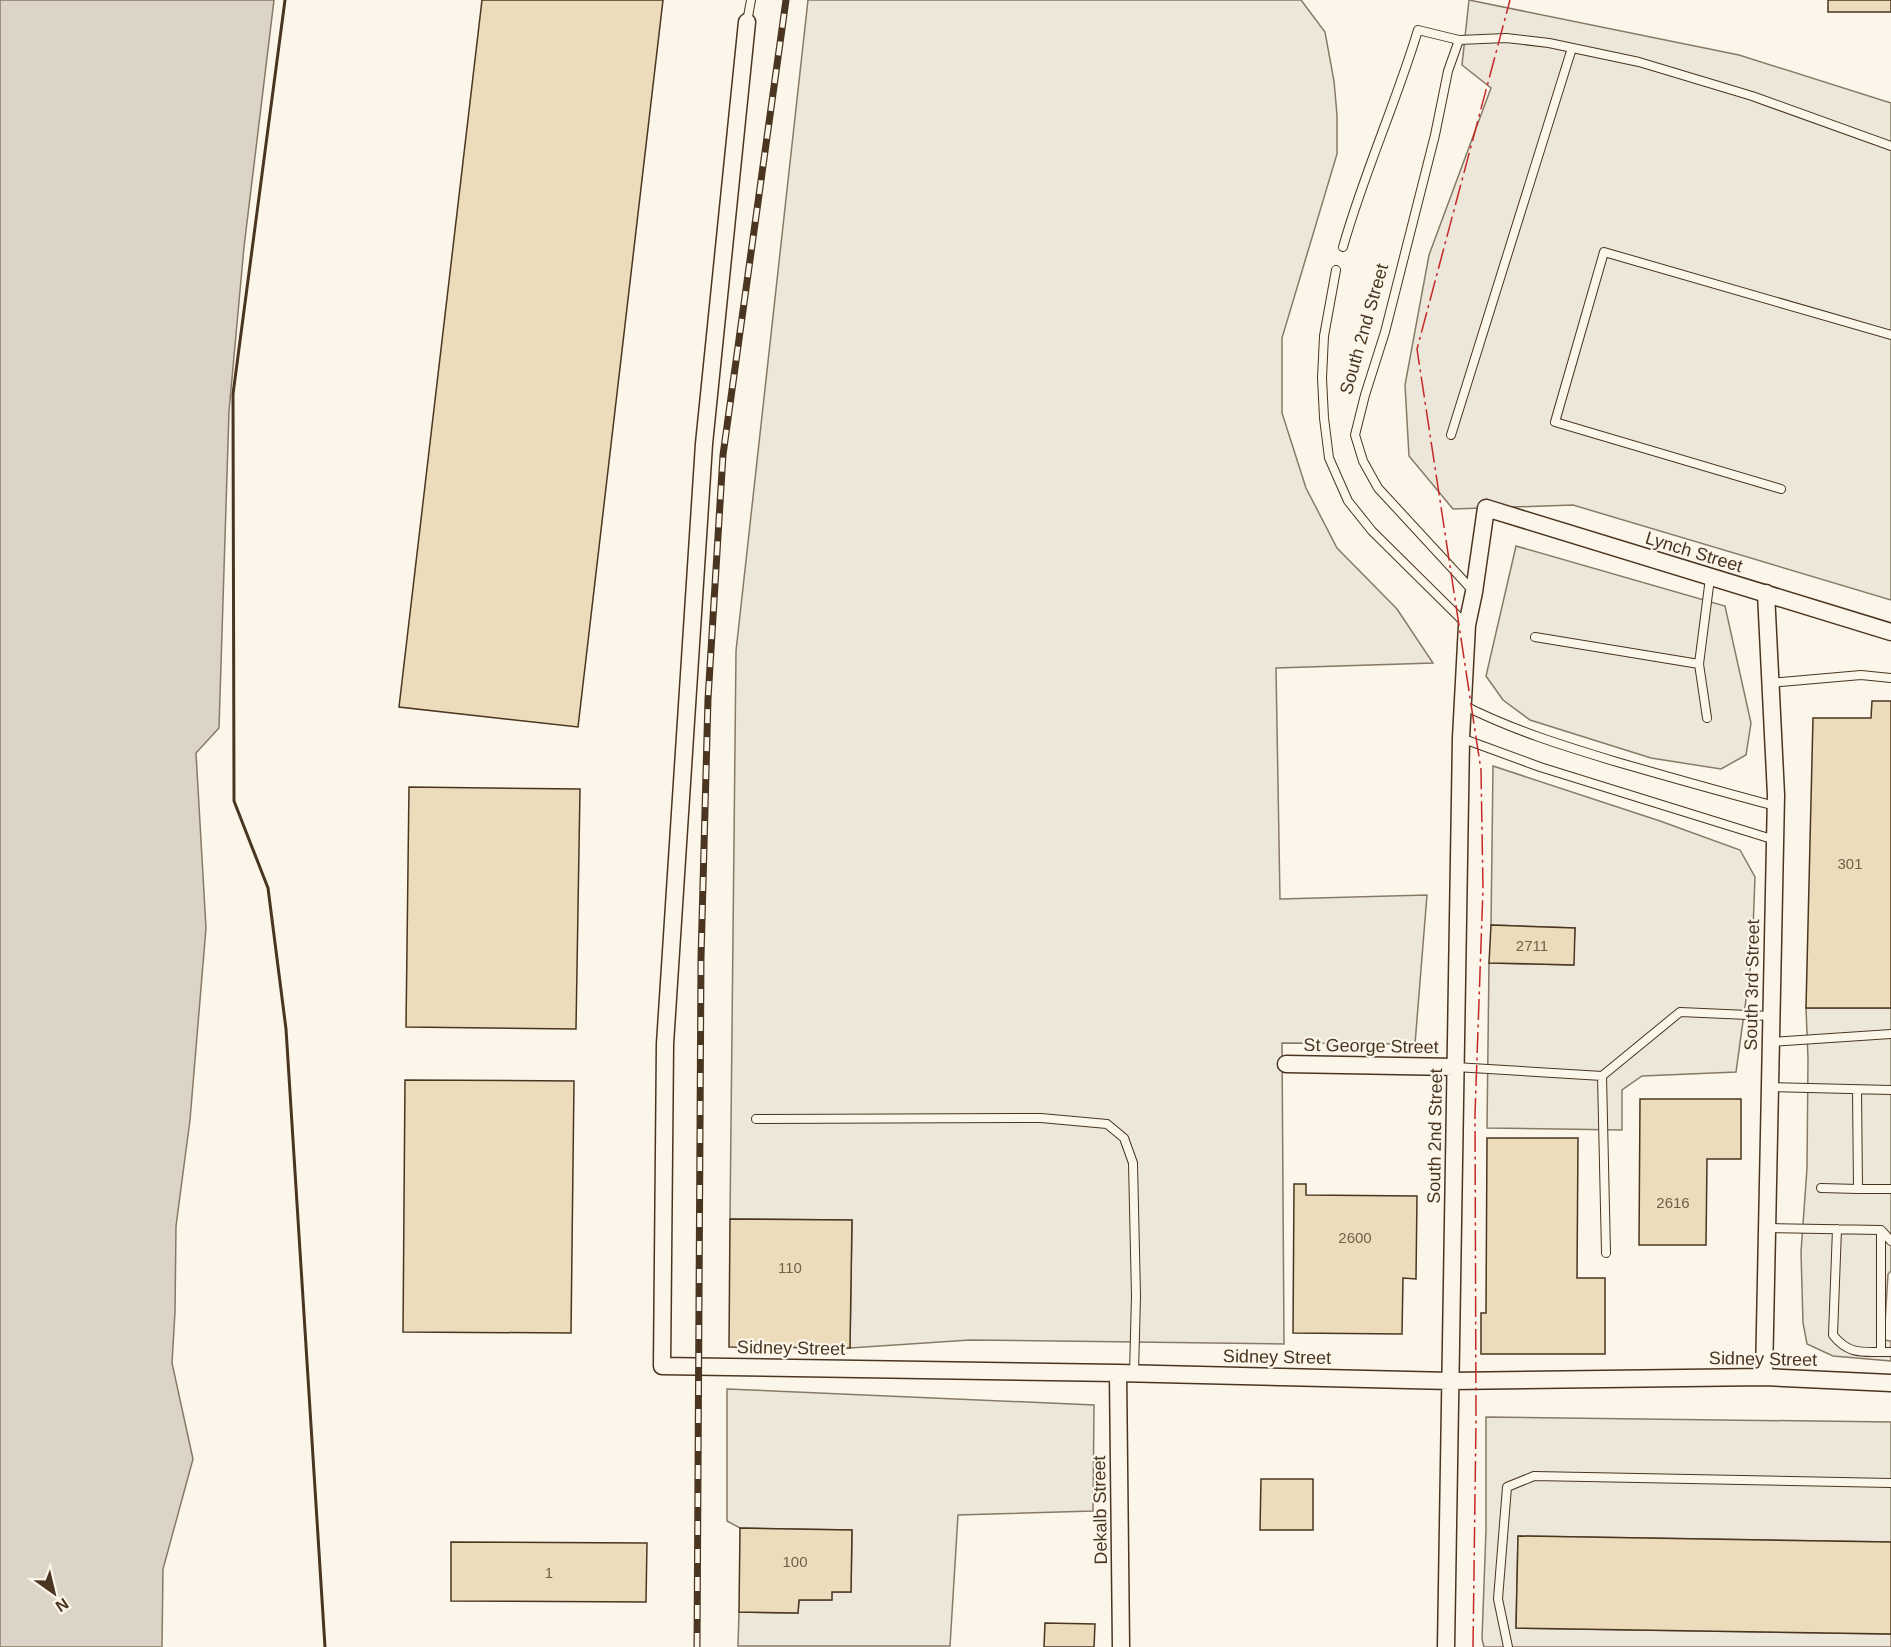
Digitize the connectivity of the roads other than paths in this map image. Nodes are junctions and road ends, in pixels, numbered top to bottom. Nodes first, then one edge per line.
1 (751, 0) edge
2 (747, 22) joint
3 (1459, 40) junction
4 (1572, 48) junction
5 (1891, 146) edge
6 (1342, 247) dead end
7 (1336, 270) dead end
8 (1890, 333) edge
9 (1451, 435) dead end
10 (1781, 489) dead end
11 (1486, 508) joint
12 (1710, 578) junction
13 (1474, 592) junction
14 (1766, 593) junction
15 (1467, 625) junction
16 (1891, 632) edge
17 (1535, 637) dead end
18 (1699, 664) junction
19 (1891, 678) edge
20 (1770, 683) junction
21 (1463, 705) junction
22 (1707, 718) dead end
23 (1461, 738) junction
24 (1775, 806) junction
25 (1775, 840) junction
26 (1771, 1016) junction
27 (1891, 1034) edge
28 (1771, 1042) junction
29 (1286, 1064) dead end
30 (1455, 1067) junction
31 (1602, 1076) junction
32 (1770, 1087) junction
33 (1857, 1090) junction
34 (1891, 1090) edge
35 (756, 1119) dead end
36 (1821, 1188) dead end
37 (1858, 1189) junction
38 (1891, 1189) edge
39 (1767, 1228) junction
40 (1837, 1229) junction
41 (1881, 1230) junction
42 (1891, 1241) edge
43 (1606, 1253) dead end
44 (1881, 1351) junction
45 (1891, 1352) edge
46 (1126, 1373) junction
47 (1764, 1377) junction
48 (1451, 1381) junction
49 (1891, 1383) edge
50 (1891, 1483) edge
51 (1121, 1647) edge
52 (1446, 1647) edge
53 (1508, 1647) edge

1 - 2 lane
2 - 46 street, Sidney Street
3 - 4 lane
3 - 6 lane
3 - 13 lane, South 2nd Street
4 - 5 lane
4 - 9 lane
7 - 15 lane, South 2nd Street
8 - 10 lane
11 - 12 street, Lynch Street
11 - 13 street, South 2nd Street
12 - 14 street, Lynch Street
12 - 18 lane
13 - 15 street, South 2nd Street
14 - 16 street, Lynch Street
14 - 20 street, South 3rd Street
15 - 21 street, South 2nd Street
17 - 18 lane
18 - 22 lane
19 - 20 lane
20 - 24 street, South 3rd Street
21 - 23 street, South 2nd Street
21 - 24 lane
23 - 25 lane
23 - 30 street, South 2nd Street
24 - 25 street, South 3rd Street
25 - 26 street, South 3rd Street
26 - 28 street, South 3rd Street
26 - 31 lane
27 - 28 lane
28 - 32 street, South 3rd Street
29 - 30 street, St George Street
30 - 31 lane
30 - 48 street, South 2nd Street
31 - 43 lane
32 - 33 lane
32 - 39 street, South 3rd Street
33 - 34 lane
33 - 37 lane
35 - 46 lane, Dekalb Street
36 - 37 lane
37 - 38 lane
39 - 40 lane
39 - 47 street, South 3rd Street
40 - 41 lane
40 - 44 lane
41 - 42 lane
41 - 44 lane
44 - 45 lane
46 - 48 street, Sidney Street
46 - 51 street, Dekalb Street
47 - 48 street, Sidney Street
47 - 49 street, Sidney Street
48 - 52 street, South 2nd Street
50 - 53 lane

